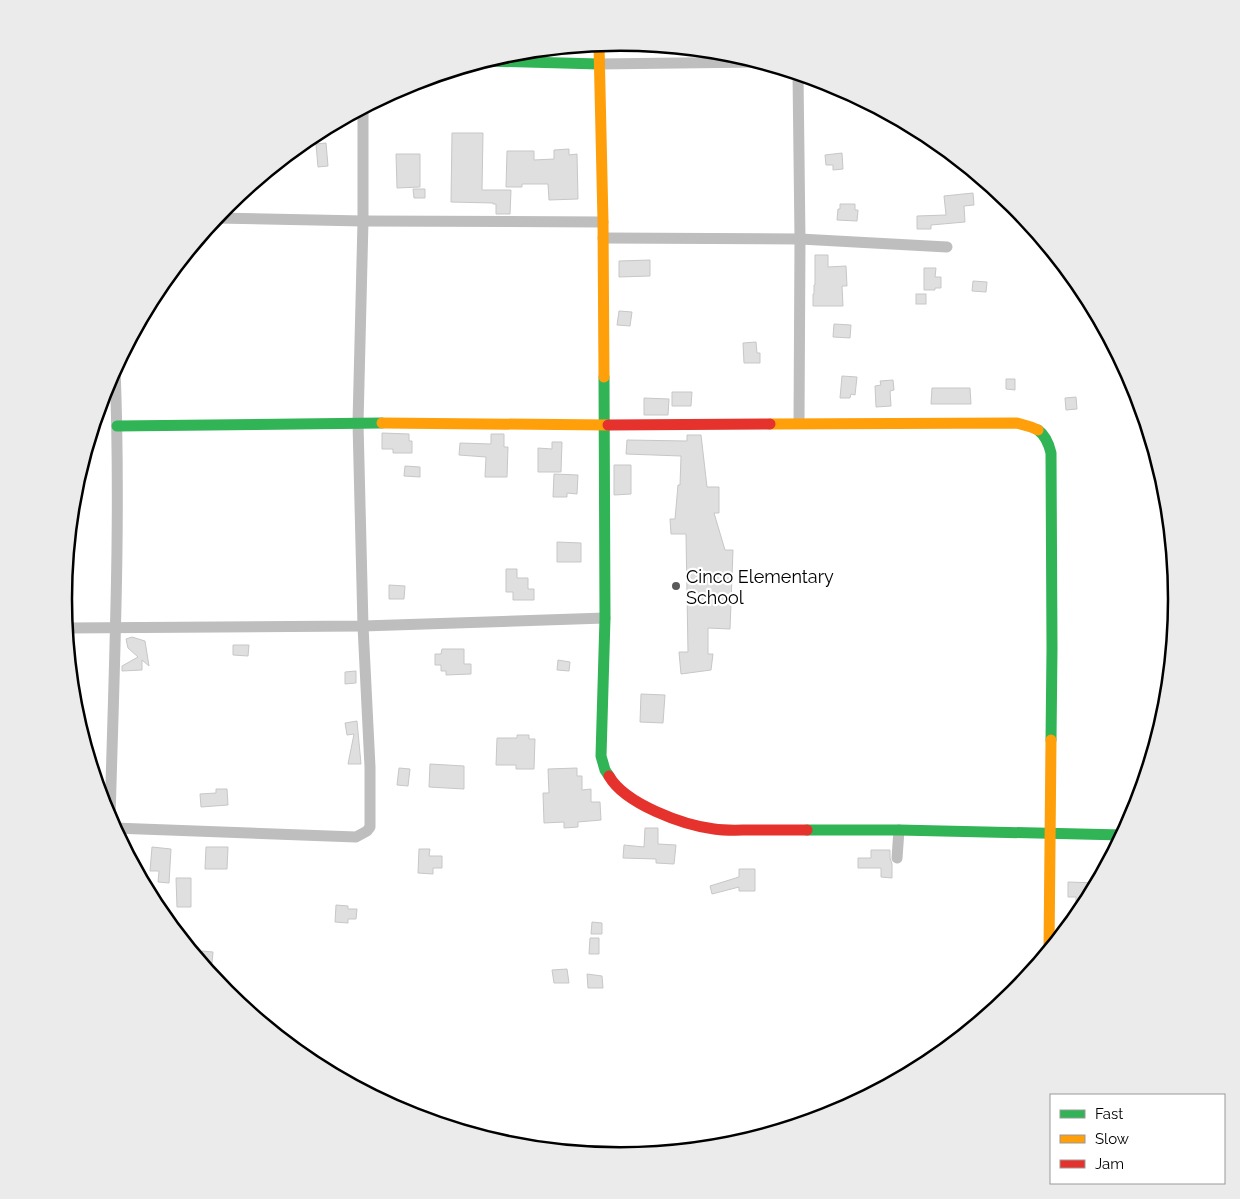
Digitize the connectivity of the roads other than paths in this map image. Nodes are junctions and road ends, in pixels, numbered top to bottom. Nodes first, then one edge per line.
1 (598, 52) edge
2 (514, 62) edge
3 (729, 62) edge
4 (599, 64) junction
5 (798, 81) edge
6 (363, 116) edge
7 (226, 218) edge
8 (363, 221) junction
9 (603, 222) junction
10 (603, 238) junction
11 (800, 240) junction
12 (947, 247) dead end
13 (116, 384) edge
14 (799, 423) junction
15 (358, 424) junction
16 (604, 425) junction
17 (117, 426) junction
18 (606, 618) junction
19 (363, 626) junction
20 (73, 628) edge
21 (115, 628) junction
22 (110, 802) edge
23 (122, 828) edge
24 (898, 830) junction
25 (1051, 834) junction
26 (1115, 835) edge
27 (896, 858) dead end
28 (1050, 939) edge

1 - 4 street
2 - 4 street
3 - 4 street
4 - 9 street
5 - 11 street
6 - 8 street
7 - 8 street
8 - 9 street
8 - 15 street
9 - 10 street
10 - 11 street
10 - 16 street
11 - 12 street
11 - 14 street
13 - 17 street
14 - 16 street
14 - 25 street
15 - 16 street
15 - 17 street
15 - 19 street
16 - 18 street
17 - 21 street
18 - 19 street
18 - 24 street
19 - 21 street
19 - 23 street
20 - 21 street
21 - 22 street
24 - 25 street
24 - 27 street
25 - 26 street
25 - 28 street

